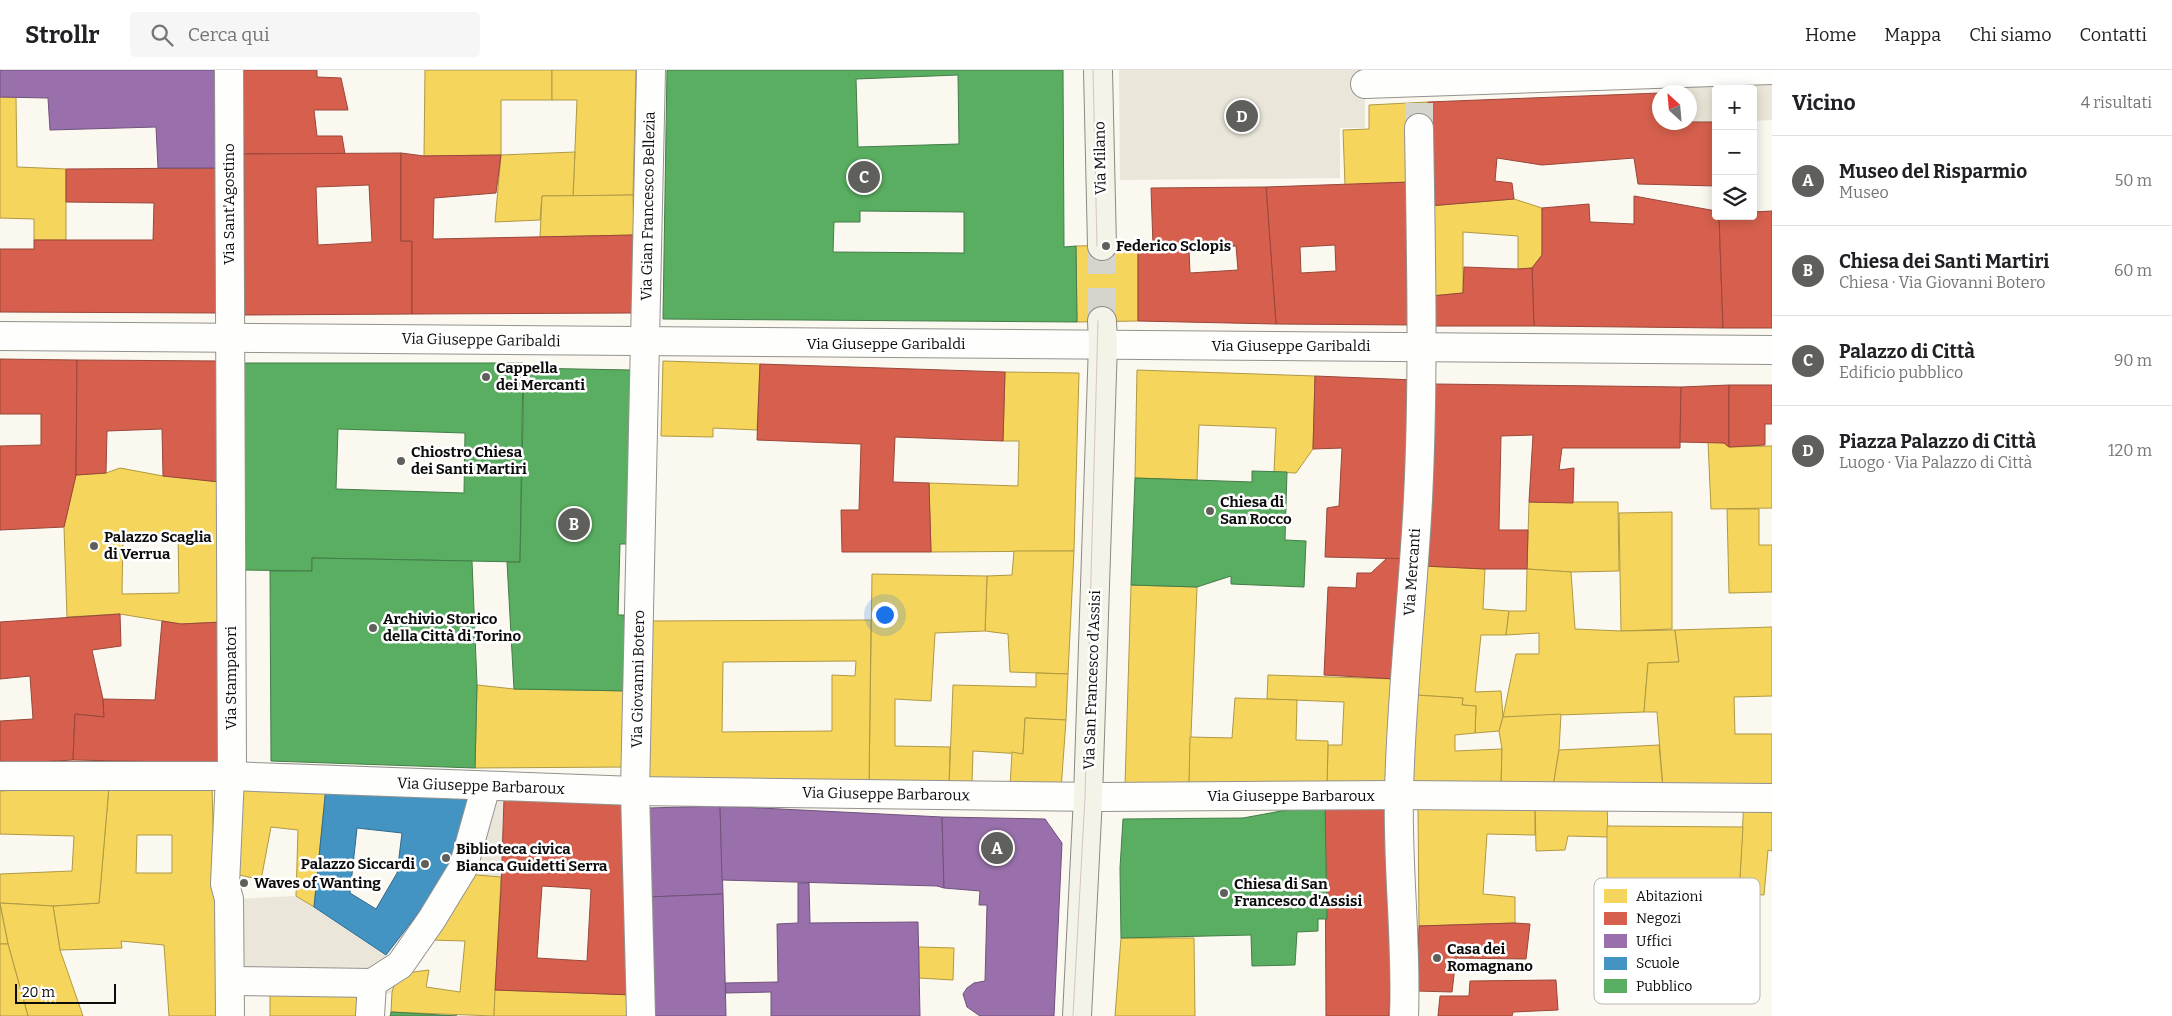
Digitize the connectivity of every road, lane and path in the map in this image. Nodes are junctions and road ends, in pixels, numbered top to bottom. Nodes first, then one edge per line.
1 (229, 70) edge
2 (651, 70) edge
3 (1098, 70) edge
4 (1772, 70) edge
5 (1365, 84) dead end
6 (1419, 96) edge
7 (1102, 246) tunnel mouth
8 (1103, 333) junction
9 (0, 336) edge
10 (229, 338) junction
11 (646, 342) junction
12 (1423, 347) junction
13 (1772, 350) edge
14 (0, 776) edge
15 (230, 776) junction
16 (486, 786) junction
17 (635, 791) junction
18 (1399, 795) junction
19 (1088, 796) junction
20 (1772, 798) edge
21 (230, 981) junction
22 (372, 984) junction
23 (1404, 1004) edge
24 (230, 1016) edge
25 (370, 1016) edge
26 (641, 1016) edge
27 (1077, 1016) edge

1 - 10 street, Via Sant'Agostino
2 - 11 street, Via Gian Francesco Bellezia
3 - 7 street, Via Milano
4 - 6 street
5 - 6 street
6 - 12 street, Via Mercanti
8 - 11 street, Via Giuseppe Garibaldi
8 - 12 street, Via Giuseppe Garibaldi
8 - 19 street, Via San Francesco d'Assisi
9 - 10 street, Via Giuseppe Garibaldi
10 - 11 street, Via Giuseppe Garibaldi
10 - 15 street, Via Stampatori
11 - 17 street, Via Giovanni Botero
12 - 13 street, Via Giuseppe Garibaldi
12 - 18 street, Via Mercanti
14 - 15 street, Via Giuseppe Barbaroux
15 - 16 street, Via Giuseppe Barbaroux
15 - 21 street, Via Stampatori
16 - 17 street, Via Giuseppe Barbaroux
16 - 22 street
17 - 19 street, Via Giuseppe Barbaroux
17 - 26 street, Via Giovanni Botero
18 - 19 street, Via Giuseppe Barbaroux
18 - 20 street, Via Giuseppe Barbaroux
18 - 23 street, Via Mercanti
19 - 27 street, Via San Francesco d'Assisi
21 - 22 street
21 - 24 street, Via Stampatori
22 - 25 street

